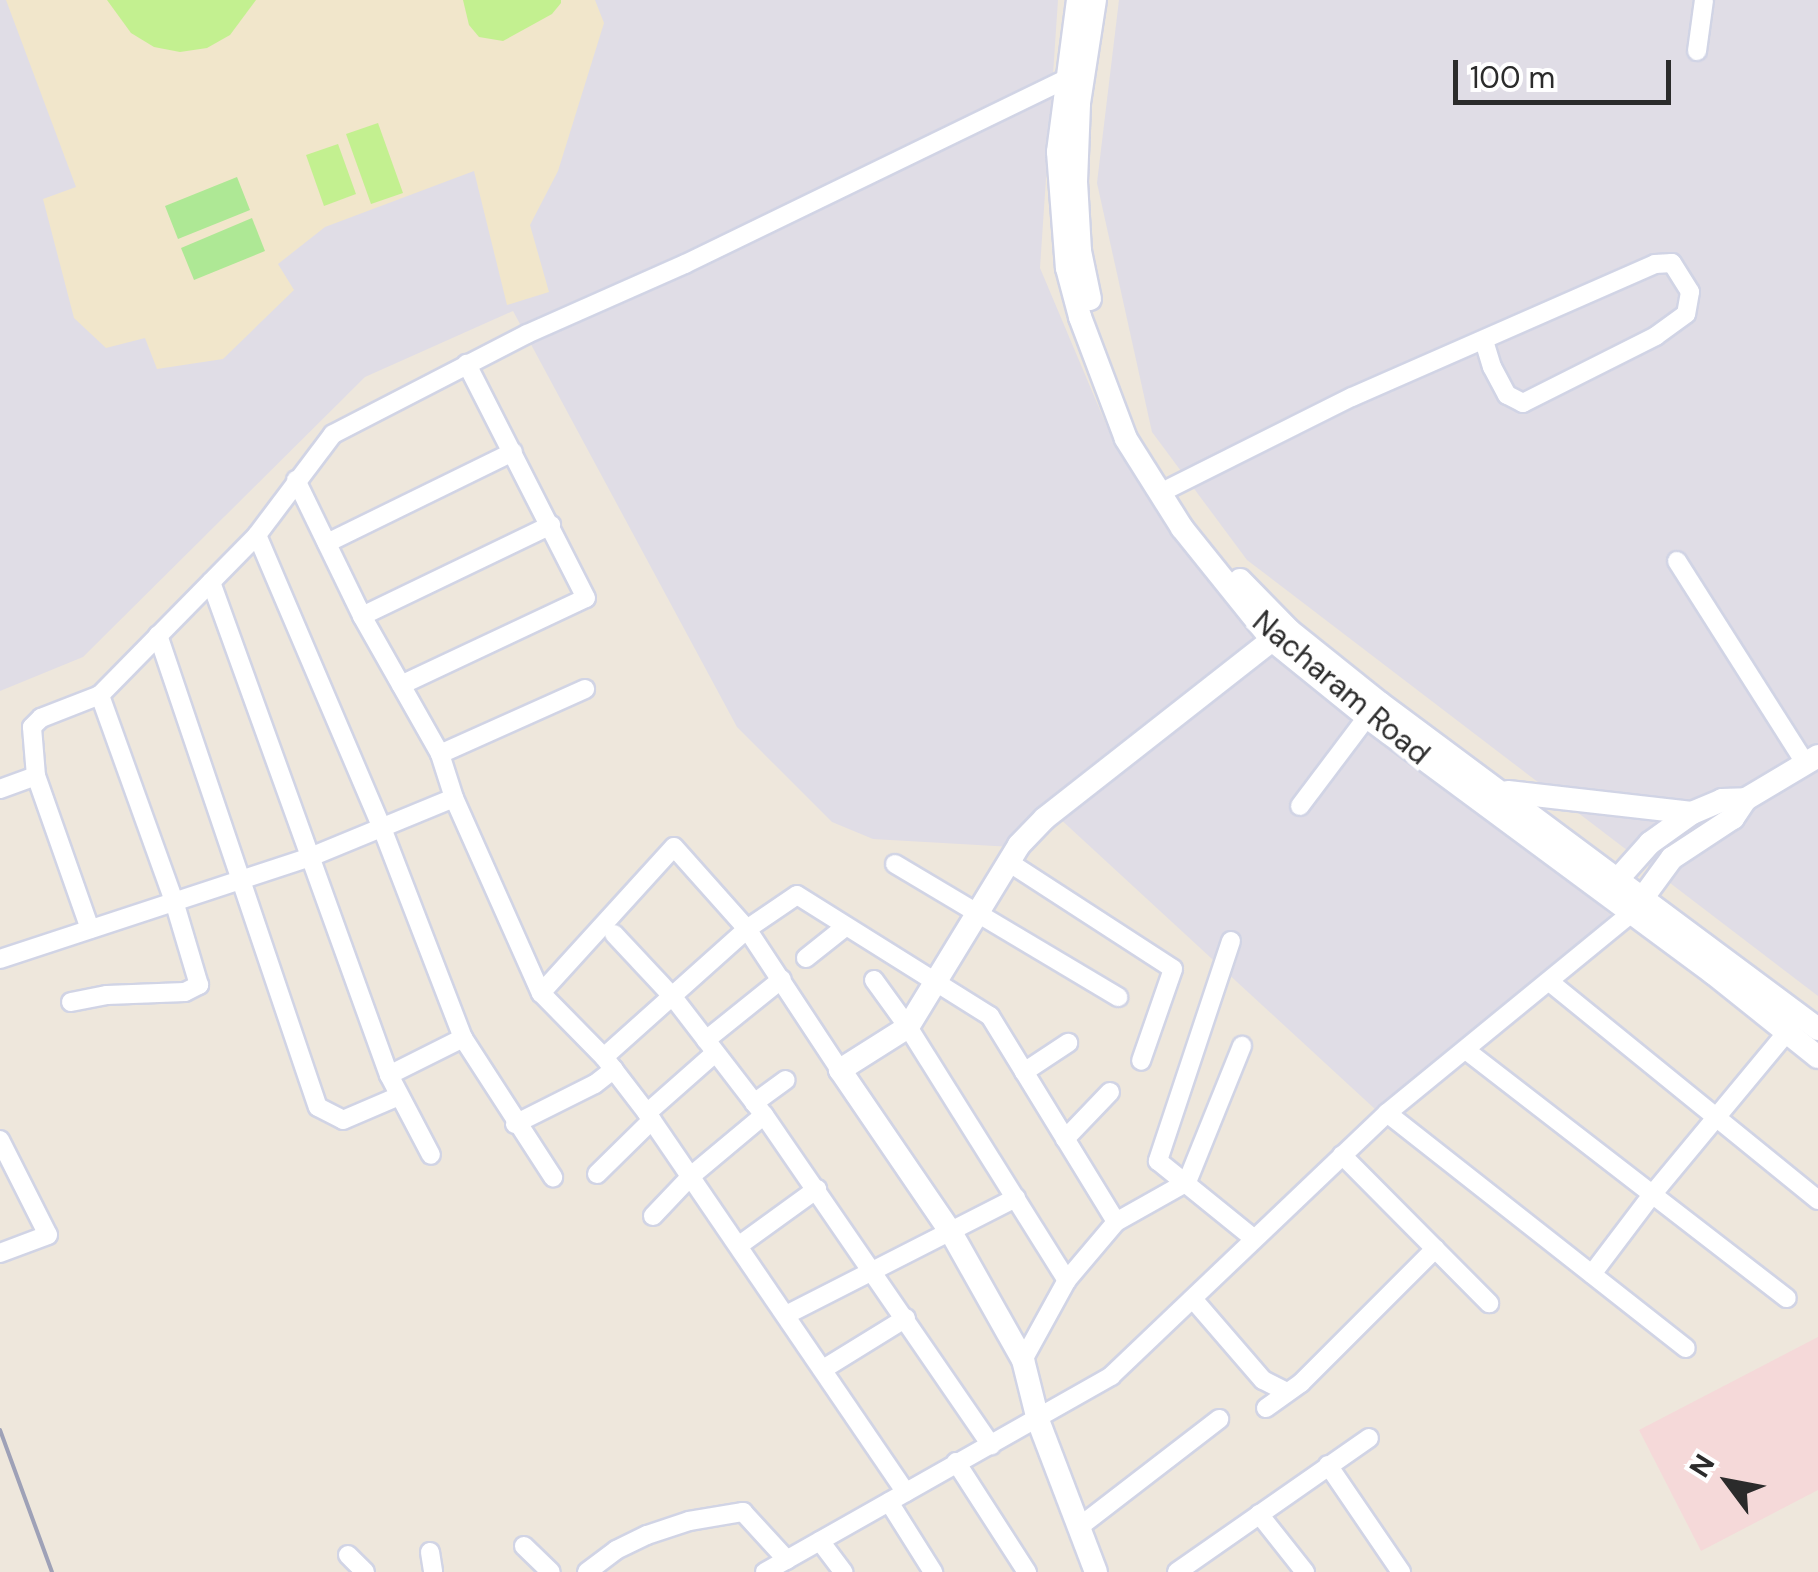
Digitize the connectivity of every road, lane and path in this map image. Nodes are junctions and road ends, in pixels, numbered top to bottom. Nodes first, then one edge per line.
1 (1078, 0) edge
2 (1095, 0) edge
3 (1704, 0) edge
4 (1696, 51) dead end
5 (1073, 80) junction
6 (1484, 340) junction
7 (466, 364) junction
8 (512, 452) junction
9 (296, 480) junction
10 (1170, 488) junction
11 (551, 525) junction
12 (257, 536) junction
13 (326, 543) junction
14 (1677, 561) dead end
15 (211, 582) junction
16 (362, 616) junction
17 (158, 636) junction
18 (1272, 640) junction
19 (402, 685) junction
20 (585, 688) dead end
21 (100, 695) junction
22 (1368, 717) junction
23 (440, 754) junction
24 (1811, 760) edge
25 (36, 776) junction
26 (0, 789) edge
27 (1504, 792) junction
28 (454, 798) junction
29 (1746, 799) junction
30 (1300, 806) dead end
31 (1692, 813) junction
32 (382, 828) junction
33 (313, 856) junction
34 (1010, 863) junction
35 (895, 864) dead end
36 (241, 876) junction
37 (1611, 886) junction
38 (174, 900) junction
39 (1637, 906) junction
40 (978, 911) junction
41 (846, 927) junction
42 (747, 929) junction
43 (90, 930) junction
44 (614, 934) dead end
45 (1231, 941) dead end
46 (806, 958) dead end
47 (0, 959) edge
48 (782, 979) junction
49 (874, 980) dead end
50 (1551, 983) junction
51 (934, 984) junction
52 (541, 993) junction
53 (673, 997) junction
54 (1118, 997) dead end
55 (71, 1002) dead end
56 (908, 1026) junction
57 (1818, 1029) edge
58 (1787, 1032) junction
59 (464, 1038) junction
60 (1068, 1042) dead end
61 (710, 1046) junction
62 (1242, 1046) dead end
63 (1467, 1051) junction
64 (1818, 1058) edge
65 (1142, 1061) dead end
66 (609, 1063) junction
67 (840, 1070) junction
68 (1024, 1072) junction
69 (389, 1075) junction
70 (786, 1080) dead end
71 (1110, 1092) dead end
72 (399, 1096) junction
73 (759, 1109) junction
74 (1388, 1114) junction
75 (650, 1116) junction
76 (1716, 1118) junction
77 (515, 1124) junction
78 (0, 1140) edge
79 (1066, 1140) junction
80 (431, 1155) dead end
81 (1342, 1155) junction
82 (597, 1174) dead end
83 (553, 1176) dead end
84 (691, 1176) junction
85 (1187, 1182) junction
86 (817, 1189) junction
87 (1650, 1196) junction
88 (1016, 1198) junction
89 (1818, 1200) edge
90 (653, 1216) dead end
91 (1116, 1222) junction
92 (952, 1234) junction
93 (1254, 1238) junction
94 (741, 1244) junction
95 (1435, 1248) junction
96 (0, 1253) edge
97 (871, 1272) junction
98 (1592, 1274) junction
99 (1066, 1280) junction
100 (1192, 1298) junction
101 (1788, 1298) dead end
102 (1489, 1303) dead end
103 (788, 1314) junction
104 (906, 1318) junction
105 (1686, 1348) dead end
106 (1022, 1360) junction
107 (825, 1368) junction
108 (1284, 1391) junction
109 (1266, 1408) dead end
110 (1219, 1419) dead end
111 (1038, 1420) junction
112 (1369, 1438) dead end
113 (991, 1445) junction
114 (956, 1462) junction
115 (1328, 1465) junction
116 (906, 1492) junction
117 (889, 1502) junction
118 (1260, 1514) junction
119 (1078, 1527) junction
120 (820, 1541) junction
121 (524, 1546) dead end
122 (430, 1552) dead end
123 (348, 1555) dead end
124 (787, 1560) junction
125 (1205, 1565) edge
126 (364, 1572) edge
127 (434, 1572) edge
128 (551, 1572) edge
129 (587, 1572) edge
130 (765, 1572) edge
131 (843, 1572) edge
132 (933, 1572) edge
133 (1027, 1572) edge
134 (1096, 1572) edge
135 (1177, 1572) edge
136 (1305, 1572) edge
137 (1401, 1572) edge

1 - 5 main road, Nacharam Road
2 - 5 main road, Nacharam Road
3 - 4 street
5 - 7 street
5 - 10 main road, Nacharam Road
5 - 18 main road, Nacharam Road
6 - 6 street
6 - 10 street
7 - 8 street
7 - 9 street
8 - 11 street
8 - 13 street
9 - 12 street
9 - 13 street
10 - 27 main road, Nacharam Road
11 - 16 street
11 - 19 street
12 - 15 street
12 - 32 street
13 - 16 street
14 - 24 street
15 - 17 street
15 - 33 street
16 - 19 street
17 - 21 street
17 - 36 street
18 - 22 main road, Nacharam Road
18 - 34 main road
19 - 23 street
20 - 23 street
21 - 25 street
21 - 38 street
22 - 30 street
22 - 37 main road, Nacharam Road
23 - 28 street
24 - 29 main road
25 - 26 street
25 - 43 street
27 - 31 main road
27 - 37 main road, Nacharam Road
28 - 32 street
28 - 52 street
29 - 31 main road
29 - 39 main road
31 - 37 main road
32 - 33 street
32 - 59 street
33 - 36 street
33 - 69 street
34 - 40 main road
34 - 65 street
35 - 40 street
36 - 38 street
36 - 72 street
37 - 39 main road, Nacharam Road
38 - 43 street
38 - 55 street
39 - 50 street
39 - 57 main road, Nacharam Road
39 - 58 main road, Nacharam Road
40 - 51 main road
40 - 54 street
41 - 42 street
41 - 46 street
41 - 51 street
42 - 48 street
42 - 52 street
42 - 53 street
43 - 47 street
44 - 53 street
45 - 85 street
48 - 61 street
48 - 67 street
49 - 56 street
50 - 63 street
50 - 76 street
51 - 56 main road
51 - 68 street
52 - 66 street
53 - 61 street
53 - 66 street
56 - 67 main road
56 - 88 street
58 - 64 main road, Nacharam Road
58 - 76 street
59 - 69 street
59 - 77 street
60 - 68 street
61 - 73 street
61 - 75 street
62 - 85 street
63 - 74 street
63 - 87 street
66 - 75 street
66 - 77 street
67 - 92 main road
68 - 79 street
69 - 72 street
70 - 73 street
71 - 79 street
72 - 80 street
73 - 84 street
73 - 86 street
74 - 81 street
74 - 98 street
75 - 82 street
75 - 84 street
76 - 87 street
76 - 89 street
77 - 83 street
78 - 96 street
79 - 91 street
81 - 93 street
81 - 95 street
84 - 90 street
84 - 94 street
85 - 91 street
85 - 93 street
86 - 94 street
86 - 97 street
87 - 98 street
87 - 101 street
88 - 92 street
88 - 99 street
91 - 99 street
92 - 97 street
92 - 106 main road
93 - 100 street
94 - 103 street
95 - 102 street
95 - 108 street
97 - 103 street
97 - 104 street
98 - 105 street
99 - 106 street
100 - 108 street
100 - 111 street
103 - 107 street
104 - 107 street
104 - 113 street
106 - 111 main road
107 - 116 street
108 - 109 street
110 - 119 street
111 - 113 street
111 - 119 main road
112 - 115 street
113 - 114 street
114 - 116 street
114 - 133 street
115 - 118 street
115 - 137 street
116 - 117 street
117 - 120 street
117 - 132 street
118 - 125 street
118 - 136 street
119 - 134 main road
120 - 124 street
120 - 131 street
121 - 128 street
122 - 127 street
123 - 126 street
124 - 129 street
124 - 130 street
125 - 135 street

